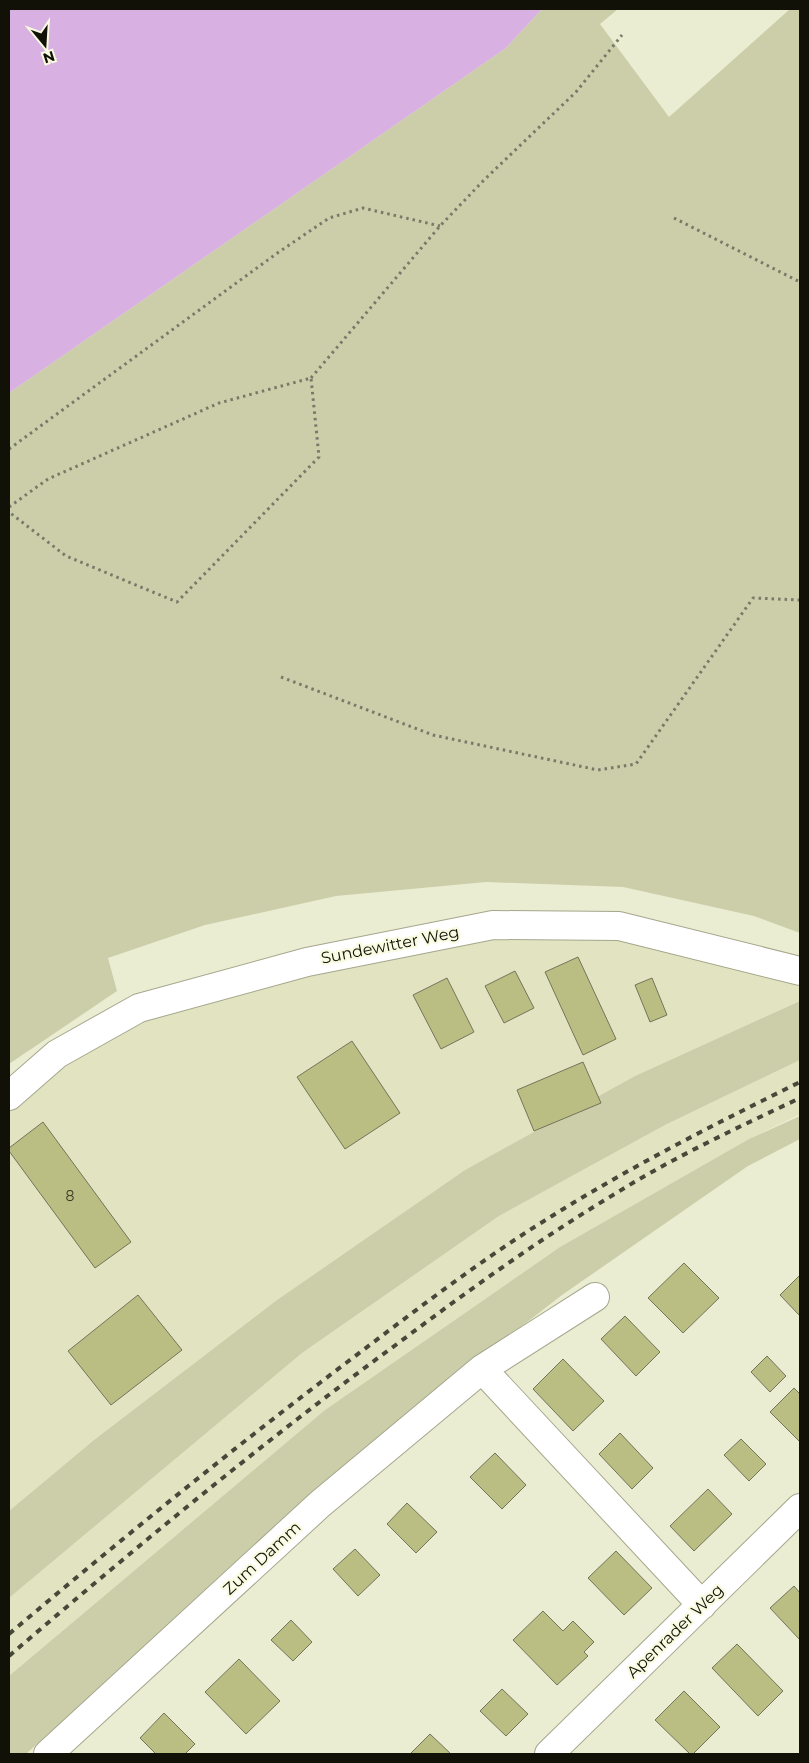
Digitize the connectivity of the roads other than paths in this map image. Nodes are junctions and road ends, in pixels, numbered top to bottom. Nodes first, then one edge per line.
1 (800, 971) edge
2 (9, 1096) edge
3 (595, 1297) dead end
4 (482, 1369) junction
5 (800, 1508) edge
6 (702, 1605) junction
7 (48, 1754) edge
8 (550, 1754) edge

1 - 2 street, Sundewitter Weg
3 - 4 street, Zum Damm
4 - 6 street
4 - 7 street, Zum Damm
5 - 6 street, Apenrader Weg
6 - 8 street, Apenrader Weg

